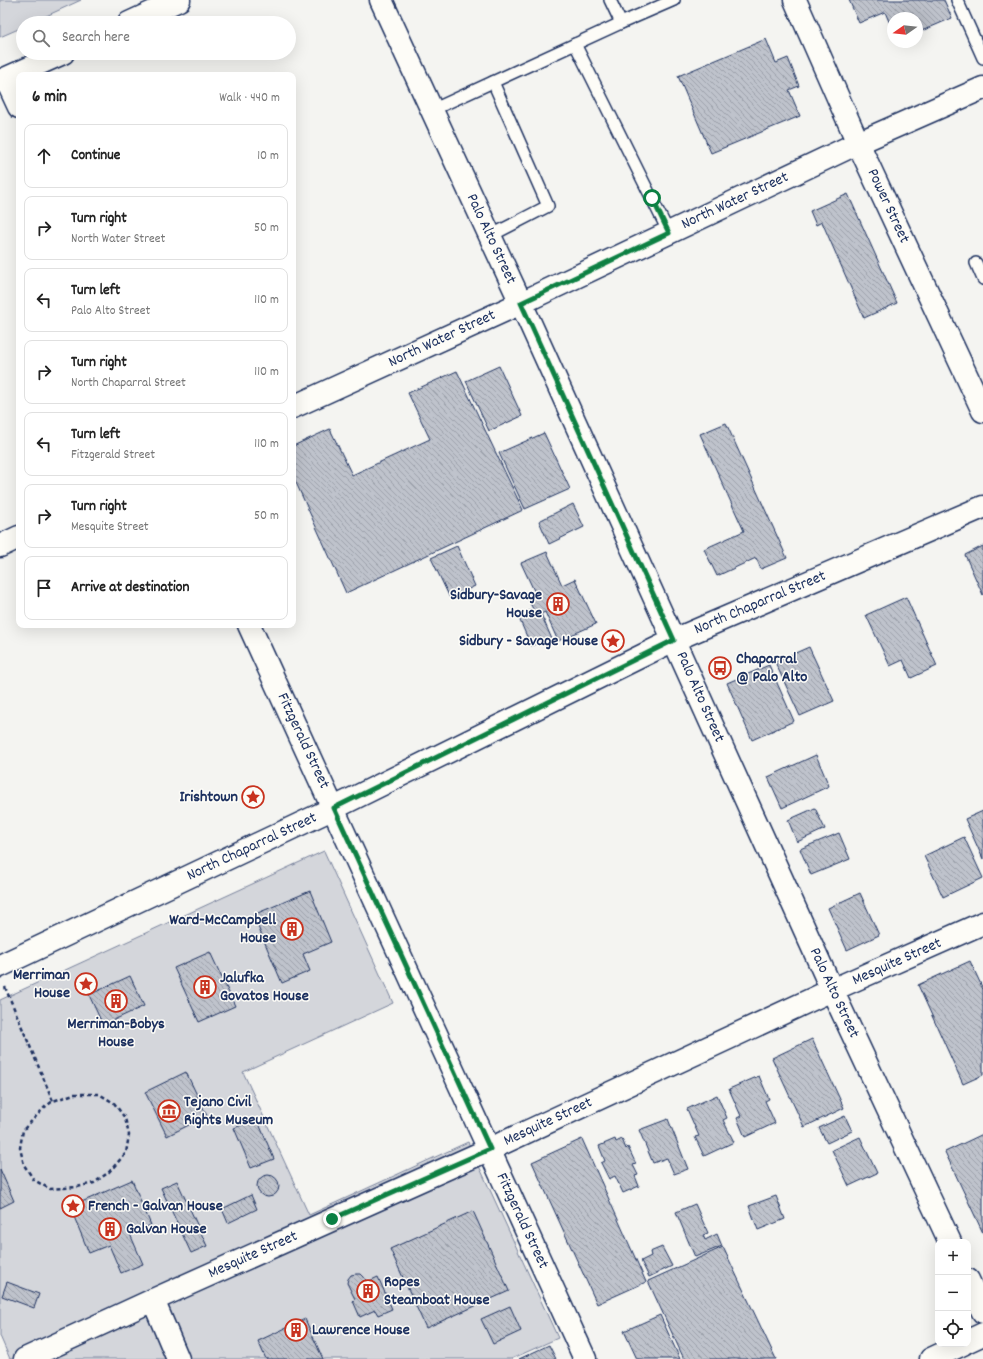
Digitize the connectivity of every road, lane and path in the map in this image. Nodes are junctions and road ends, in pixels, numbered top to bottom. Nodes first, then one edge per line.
1 (179, 0) edge
2 (381, 0) edge
3 (610, 0) edge
4 (674, 0) edge
5 (795, 0) edge
6 (957, 0) edge
7 (144, 16) edge
8 (621, 23) junction
9 (575, 44) junction
10 (983, 58) edge
11 (47, 60) edge
12 (21, 72) edge
13 (16, 74) edge
14 (3, 80) edge
15 (493, 82) junction
16 (983, 88) edge
17 (16, 103) edge
18 (432, 110) junction
19 (858, 143) junction
20 (669, 233) junction
21 (490, 236) junction
22 (976, 263) dead end
23 (983, 279) edge
24 (521, 303) junction
25 (296, 406) edge
26 (983, 411) edge
27 (983, 507) edge
28 (16, 538) edge
29 (0, 546) edge
30 (250, 628) edge
31 (674, 640) junction
32 (334, 808) junction
33 (983, 923) edge
34 (1, 973) edge
35 (832, 990) junction
36 (53, 1101) junction
37 (490, 1149) junction
38 (949, 1239) edge
39 (971, 1286) edge
40 (153, 1300) junction
41 (983, 1312) edge
42 (983, 1334) edge
43 (971, 1340) edge
44 (957, 1347) edge
45 (25, 1359) edge
46 (178, 1359) edge
47 (586, 1359) edge
48 (931, 1359) edge

1 - 7 street
2 - 18 street, Palo Alto Street
3 - 8 lane
4 - 8 lane
5 - 19 street, Power Street
6 - 10 lane
8 - 9 lane
9 - 15 lane
9 - 20 lane
11 - 12 street
13 - 14 street
14 - 17 street
15 - 18 lane
15 - 21 lane
16 - 19 street, North Water Street
18 - 21 street, Palo Alto Street
19 - 20 street, North Water Street
19 - 26 street, Power Street
20 - 24 street, North Water Street
21 - 24 street, Palo Alto Street
22 - 23 lane
24 - 25 street, North Water Street
24 - 31 street, Palo Alto Street
27 - 31 street, North Chaparral Street
28 - 29 street
30 - 32 street, Fitzgerald Street
31 - 32 street, North Chaparral Street
31 - 35 street, Palo Alto Street
32 - 34 street, North Chaparral Street
32 - 37 street, Fitzgerald Street
33 - 35 street, Mesquite Street
34 - 36 path
35 - 37 street, Mesquite Street
35 - 38 street, Palo Alto Street
36 - 36 path
37 - 40 street, Mesquite Street
37 - 47 street, Fitzgerald Street
39 - 41 street
40 - 45 street, Mesquite Street
40 - 46 street
42 - 43 street
44 - 48 street

